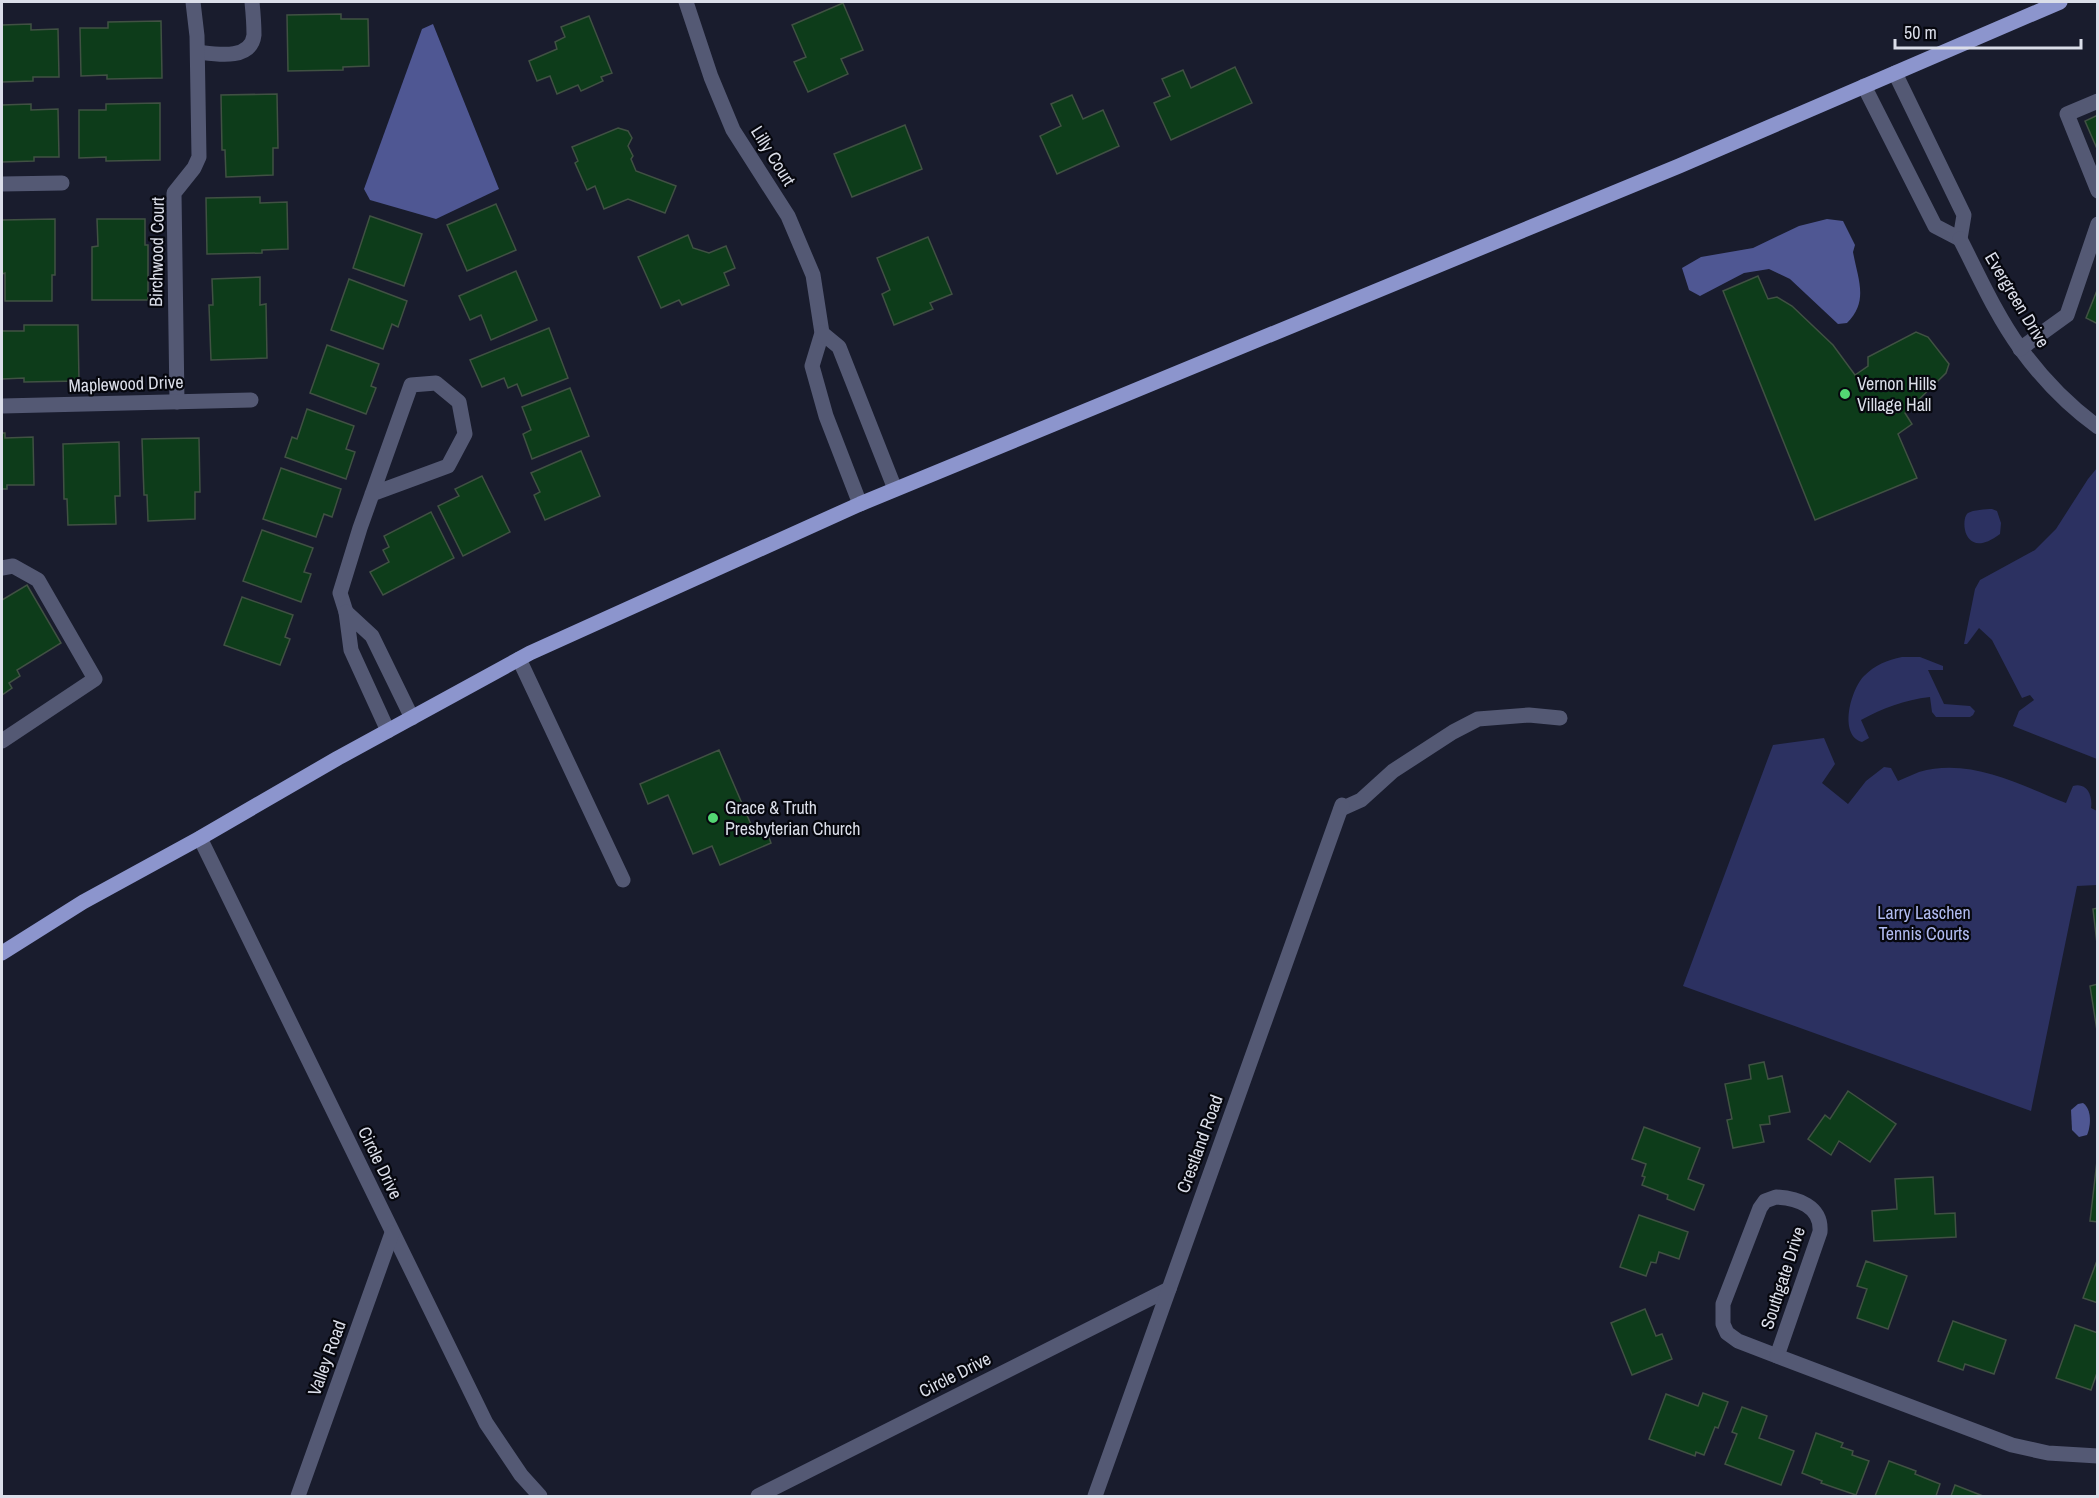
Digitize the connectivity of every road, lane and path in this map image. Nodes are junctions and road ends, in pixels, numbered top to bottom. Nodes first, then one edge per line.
1 (193, 2) edge
2 (252, 2) edge
3 (686, 2) edge
4 (2060, 2) edge
5 (198, 52) junction
6 (1895, 73) junction
7 (1864, 86) junction
8 (2097, 101) edge
9 (62, 183) dead end
10 (2, 184) edge
11 (2097, 191) edge
12 (2097, 224) edge
13 (1960, 239) junction
14 (822, 333) junction
15 (2020, 349) junction
16 (251, 400) dead end
17 (177, 402) junction
18 (2, 406) edge
19 (2097, 427) edge
20 (895, 489) junction
21 (372, 494) junction
22 (860, 504) junction
23 (2, 568) edge
24 (346, 612) junction
25 (519, 659) junction
26 (412, 718) junction
27 (1560, 718) dead end
28 (388, 731) junction
29 (2, 741) edge
30 (200, 838) junction
31 (623, 880) dead end
32 (2, 953) edge
33 (392, 1233) junction
34 (1169, 1289) junction
35 (1777, 1356) junction
36 (2097, 1456) edge
37 (298, 1497) edge
38 (540, 1497) edge
39 (758, 1497) edge
40 (1095, 1497) edge

1 - 5 street, Birchwood Court
2 - 5 street
3 - 14 street, Lilly Court
4 - 6 main road
5 - 17 street, Birchwood Court
6 - 7 main road
6 - 13 street
7 - 13 street
7 - 20 main road
8 - 11 street
9 - 10 street
12 - 15 street
13 - 15 street, Evergreen Drive
14 - 20 street
14 - 22 street, Lilly Court
15 - 19 street, Evergreen Drive
16 - 17 street, Maplewood Drive
17 - 18 street, Maplewood Drive
20 - 22 main road
21 - 21 street
21 - 24 street
22 - 25 main road
23 - 29 street
24 - 26 street
24 - 28 street
25 - 26 main road
25 - 31 street
26 - 28 main road
27 - 34 street, Crestland Road
28 - 30 main road
30 - 32 main road
30 - 33 street, Circle Drive
33 - 37 street, Valley Road
33 - 38 street, Circle Drive
34 - 39 street, Circle Drive
34 - 40 street, Crestland Road
35 - 35 street, Southgate Drive
35 - 36 street, Southgate Drive

